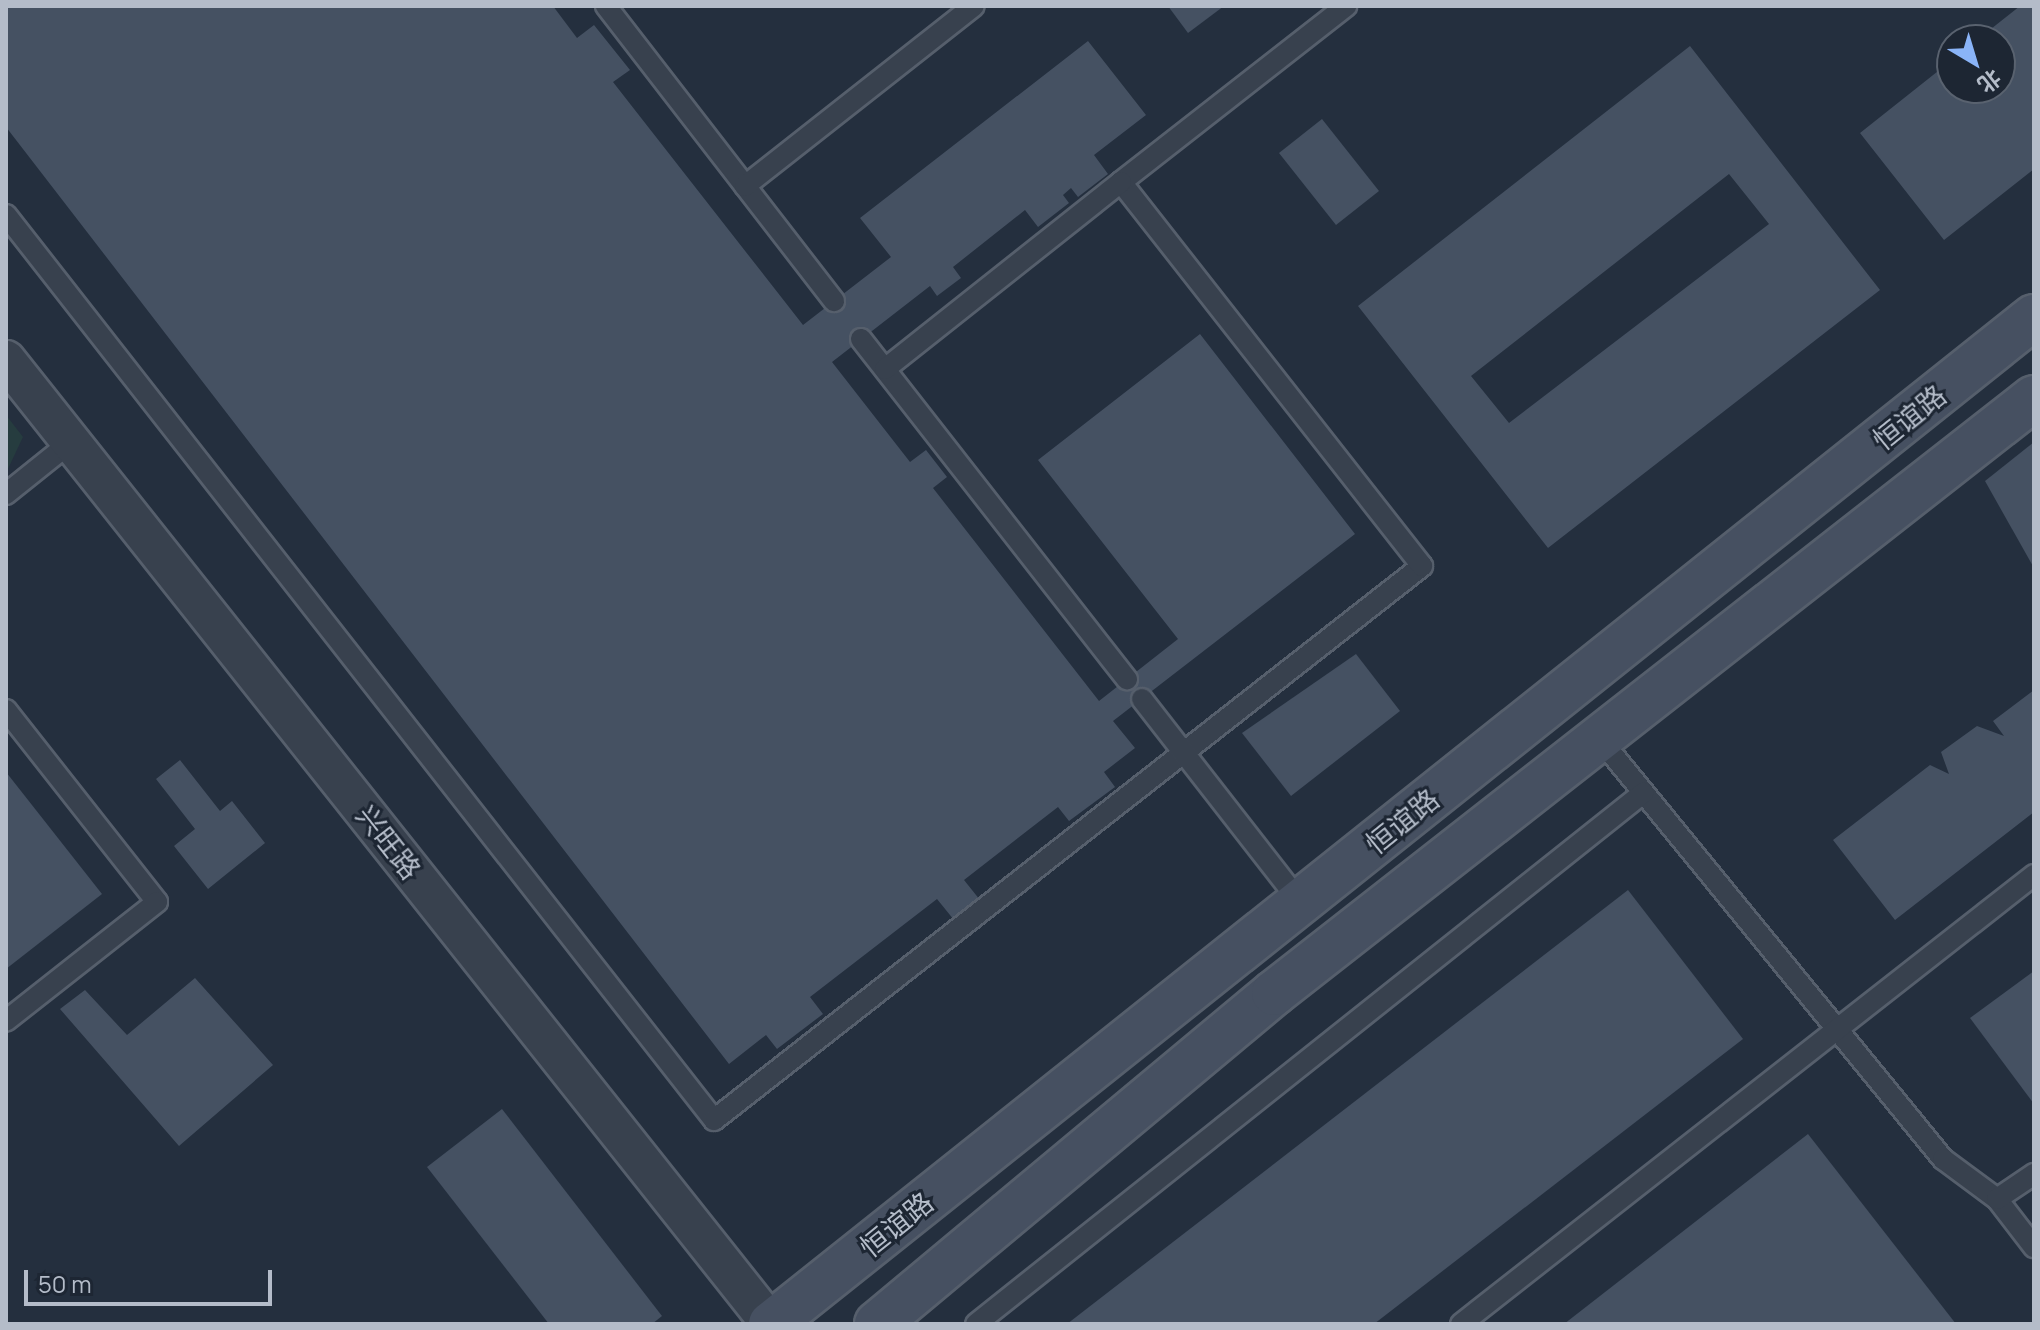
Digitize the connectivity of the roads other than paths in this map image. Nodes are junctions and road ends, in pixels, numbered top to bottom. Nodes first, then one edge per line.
1 (606, 6) edge
2 (974, 6) edge
3 (1346, 6) edge
4 (1121, 182) junction
5 (745, 186) junction
6 (6, 215) edge
7 (834, 301) dead end
8 (2034, 317) edge
9 (861, 339) dead end
10 (6, 360) edge
11 (885, 369) junction
12 (2034, 398) edge
13 (71, 442) junction
14 (6, 494) edge
15 (1127, 679) dead end
16 (1142, 699) dead end
17 (6, 710) edge
18 (1599, 738) junction
19 (1184, 752) junction
20 (1643, 793) junction
21 (2034, 875) edge
22 (1300, 902) junction
23 (6, 1021) edge
24 (1836, 1028) junction
25 (2034, 1174) edge
26 (1997, 1199) junction
27 (2034, 1247) edge
28 (771, 1324) edge
29 (877, 1324) edge
30 (976, 1324) edge
31 (1461, 1324) edge

1 - 5 lane
2 - 5 lane
3 - 4 lane
4 - 11 lane
4 - 19 lane
5 - 7 lane
6 - 19 lane
8 - 22 main road, 恒谊路
9 - 11 lane
10 - 13 street, 兴旺路
11 - 15 lane
12 - 18 main road, 恒谊路
13 - 14 lane
13 - 28 street, 兴旺路
16 - 19 lane
17 - 23 lane
18 - 20 lane
18 - 29 main road, 恒谊路
19 - 22 lane
20 - 24 lane
20 - 30 lane
21 - 24 lane
22 - 28 main road, 恒谊路
24 - 26 lane
24 - 31 lane
25 - 26 lane
26 - 27 lane

